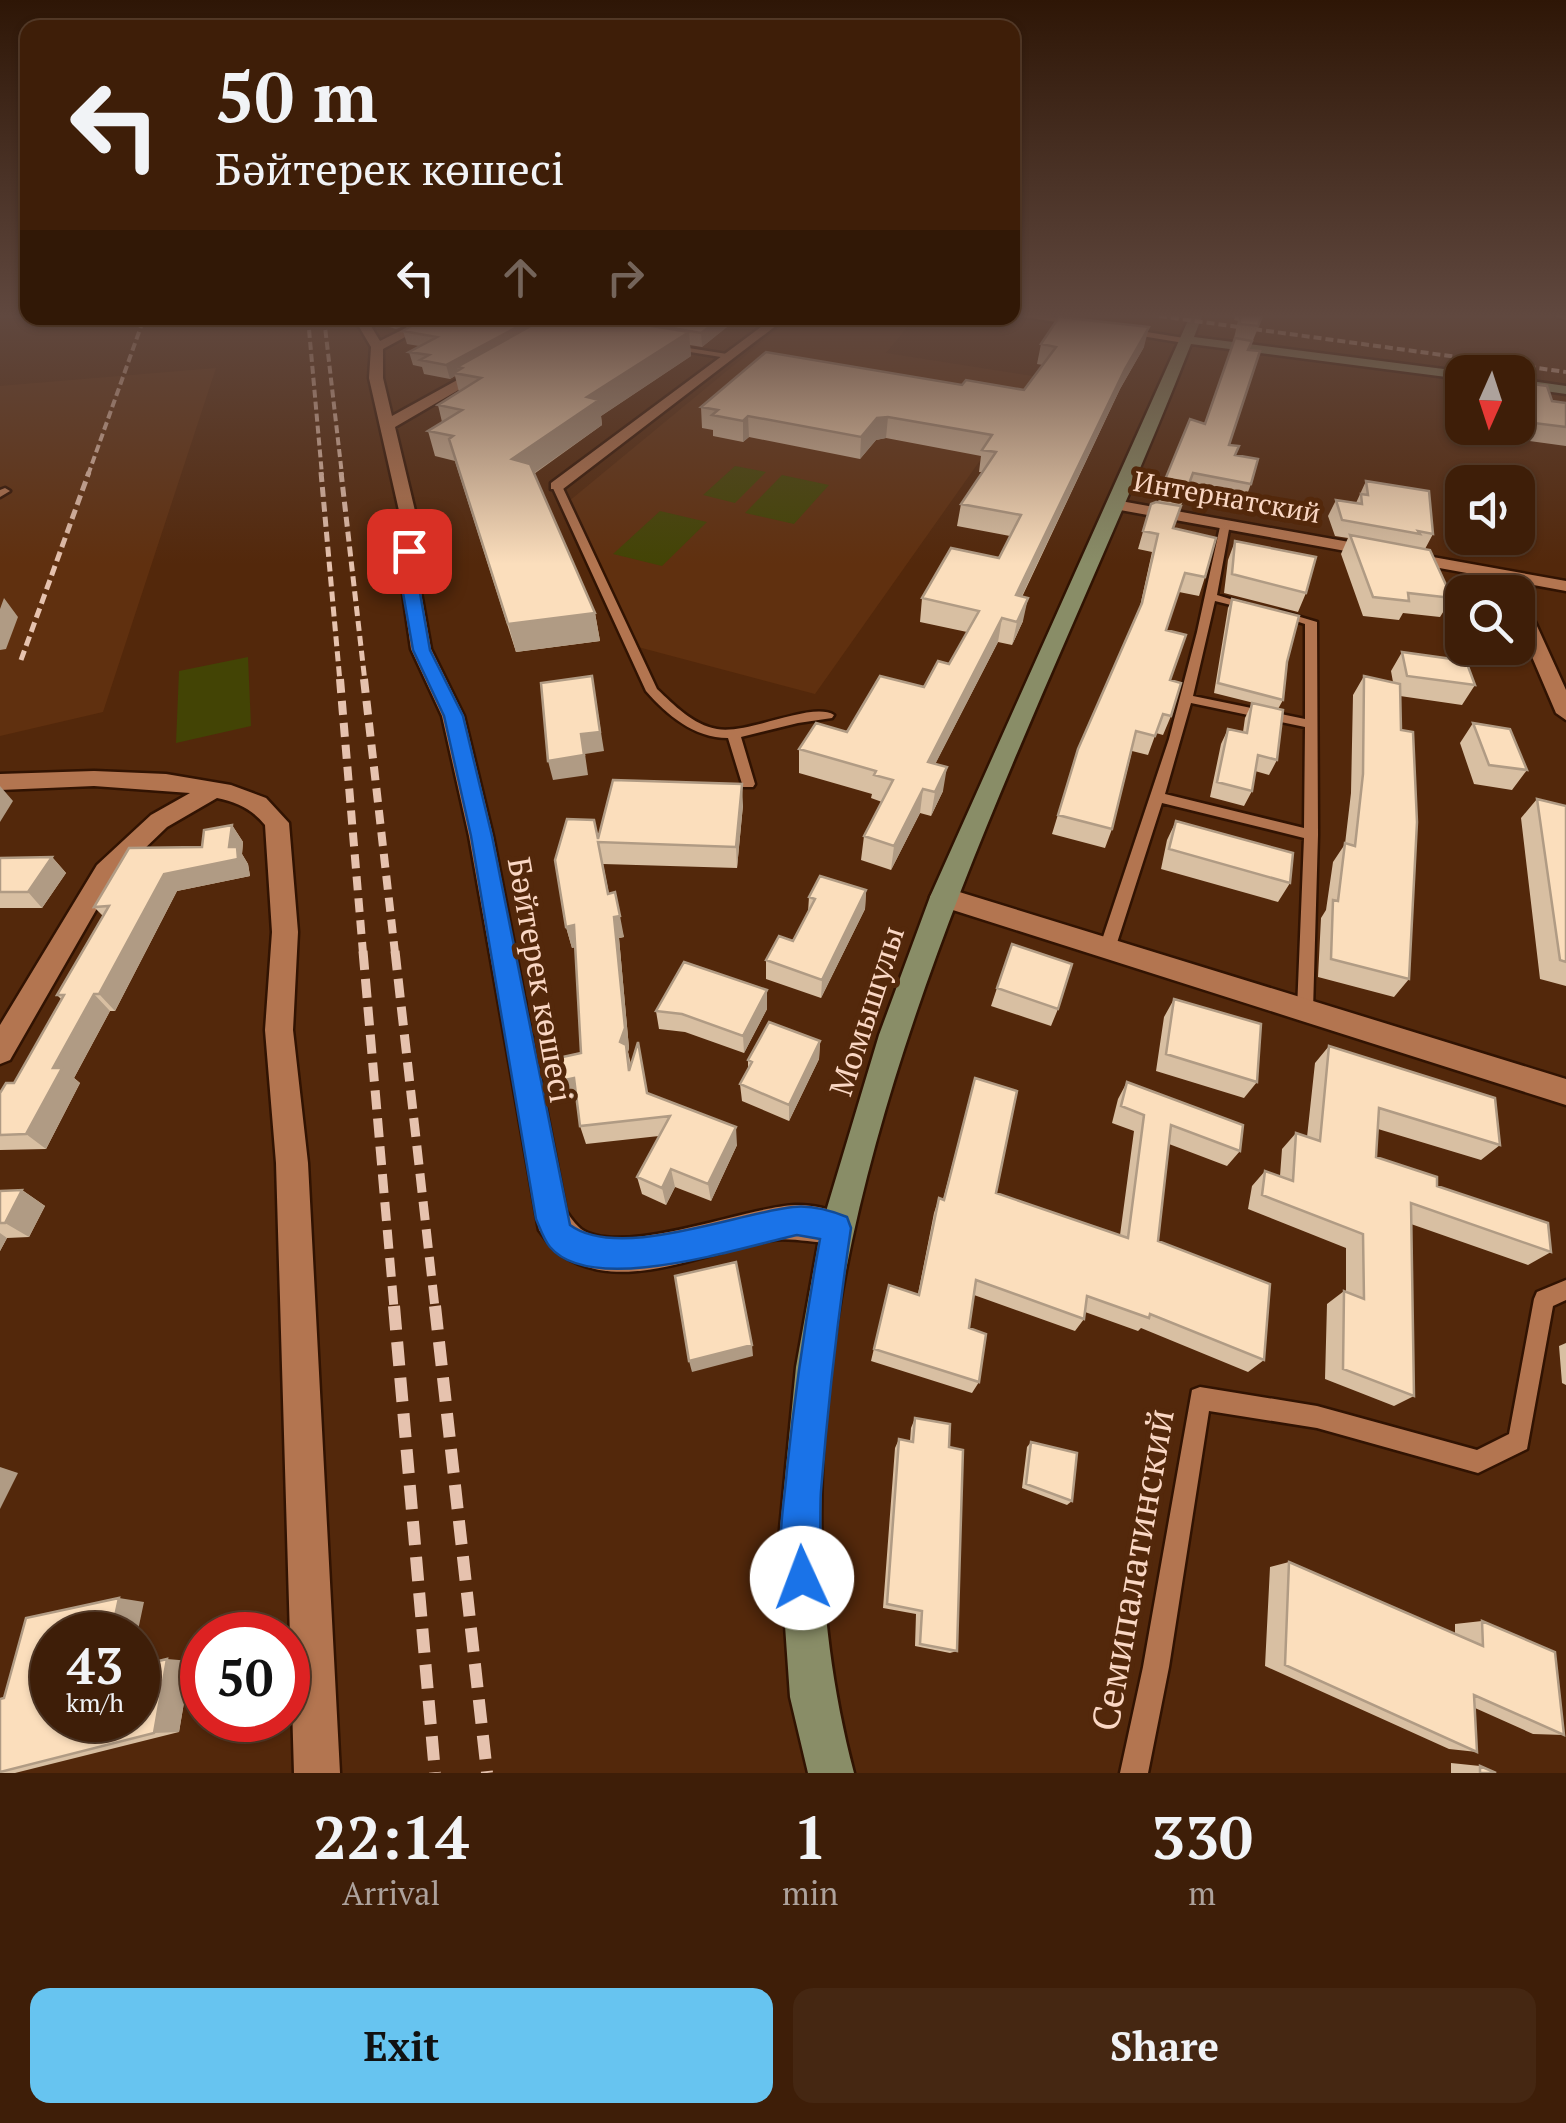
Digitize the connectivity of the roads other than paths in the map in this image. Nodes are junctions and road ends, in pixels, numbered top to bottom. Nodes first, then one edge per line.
1 (385, 399) edge
2 (417, 399) edge
3 (433, 399) edge
4 (671, 399) edge
5 (1162, 399) edge
6 (424, 402) junction
7 (387, 426) junction
8 (557, 486) joint
9 (1114, 505) junction
10 (1226, 524) junction
11 (1463, 575) edge
12 (1535, 585) edge
13 (1566, 586) edge
14 (1212, 597) junction
15 (1535, 643) edge
16 (1186, 698) junction
17 (1566, 713) edge
18 (828, 716) dead end
19 (1310, 724) junction
20 (734, 736) junction
21 (0, 782) edge
22 (748, 784) dead end
23 (213, 790) junction
24 (1160, 798) junction
25 (1311, 836) junction
26 (943, 897) junction
27 (1107, 949) junction
28 (1305, 1010) junction
29 (0, 1051) edge
30 (1566, 1092) edge
31 (836, 1228) junction
32 (1566, 1290) edge
33 (317, 1773) edge
34 (831, 1773) edge
35 (1134, 1773) edge

1 - 7 street, Бәйтерек көшесі
2 - 6 street
3 - 6 street
4 - 8 street
5 - 9 main road, Момышулы
6 - 7 street
7 - 31 street, Бәйтерек көшесі
8 - 20 lane
9 - 10 street, Интернатский
9 - 26 main road, Момышулы
10 - 11 street, Интернатский
10 - 14 lane
12 - 13 street, Интернатский
14 - 16 lane
14 - 19 lane
15 - 17 street
16 - 19 lane
16 - 24 lane
18 - 20 lane
19 - 25 lane
20 - 22 lane
21 - 23 street
23 - 29 street
23 - 33 street
24 - 25 lane
24 - 27 lane
25 - 28 lane
26 - 27 street
26 - 31 main road, Момышулы
27 - 28 street
28 - 30 street
31 - 34 main road, Момышулы
32 - 35 lane, Семипалатинский

